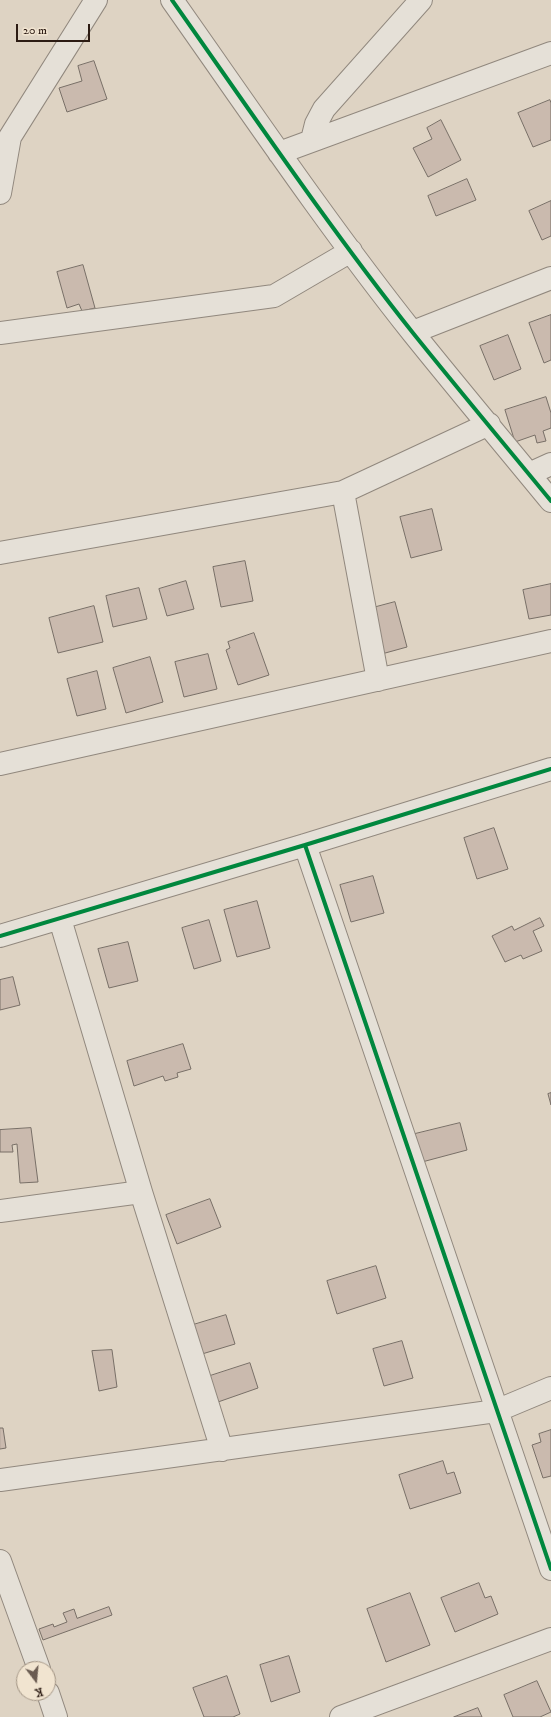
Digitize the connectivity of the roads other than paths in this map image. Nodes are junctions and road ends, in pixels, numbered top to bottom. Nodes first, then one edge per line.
1 (96, 0) edge
2 (172, 0) edge
3 (421, 0) edge
4 (551, 53) edge
5 (5, 136) edge
6 (312, 140) junction
7 (280, 153) junction
8 (0, 193) edge
9 (351, 251) junction
10 (551, 278) edge
11 (413, 332) junction
12 (0, 333) edge
13 (489, 424) junction
14 (551, 464) edge
15 (529, 474) junction
16 (343, 492) junction
17 (551, 502) edge
18 (0, 553) edge
19 (551, 641) edge
20 (378, 680) junction
21 (0, 764) edge
22 (551, 770) edge
23 (305, 845) junction
24 (60, 919) junction
25 (0, 936) edge
26 (141, 1192) junction
27 (0, 1211) edge
28 (551, 1388) edge
29 (496, 1411) junction
30 (222, 1450) junction
31 (0, 1480) edge
32 (0, 1561) edge
33 (551, 1569) edge
34 (551, 1639) edge
35 (36, 1661) edge
36 (51, 1701) edge
37 (56, 1717) edge
38 (341, 1717) edge

1 - 5 street
2 - 7 street
3 - 6 street
4 - 6 street
5 - 8 street
6 - 7 street
7 - 9 street
9 - 11 street
9 - 12 street
10 - 11 street
11 - 13 street
13 - 15 street
13 - 16 street
14 - 15 street
15 - 17 street
16 - 18 street
16 - 20 street
19 - 20 street
20 - 21 street
22 - 23 street
23 - 24 street
23 - 29 street
24 - 25 street
24 - 26 street
26 - 27 street
26 - 30 street
28 - 29 street
29 - 30 street
29 - 33 street
30 - 31 street
32 - 35 street
34 - 38 street
36 - 37 street

